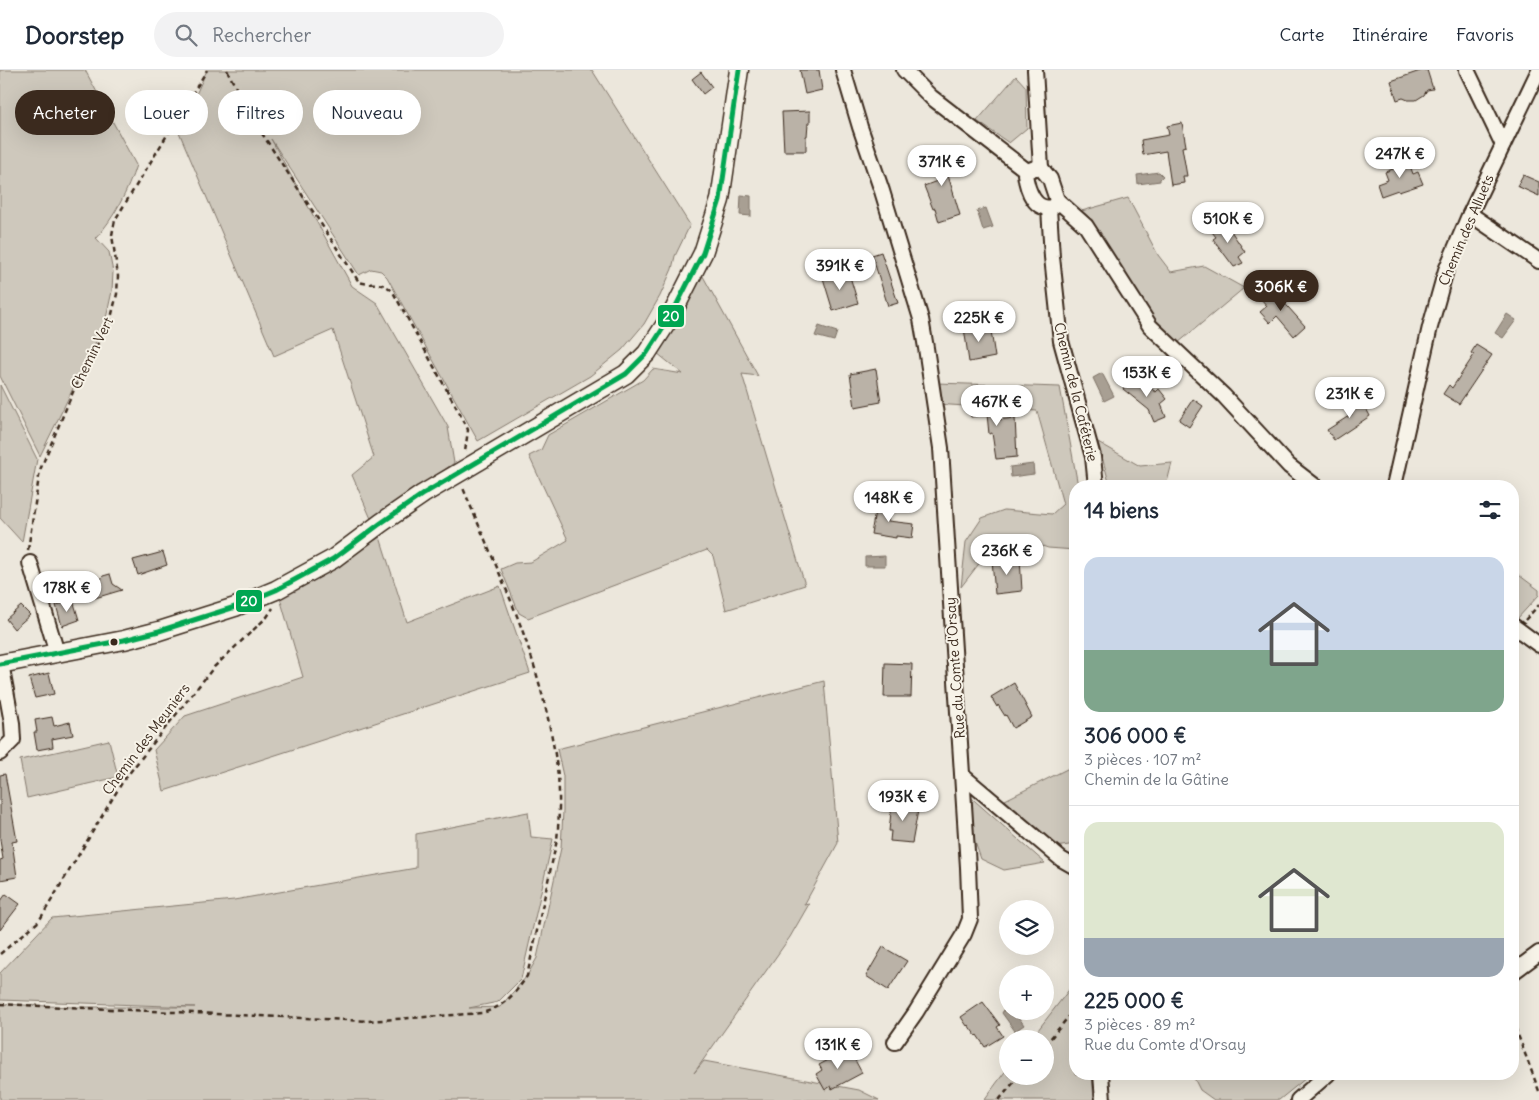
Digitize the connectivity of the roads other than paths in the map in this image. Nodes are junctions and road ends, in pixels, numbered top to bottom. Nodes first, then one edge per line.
1 (739, 70) edge
2 (842, 70) edge
3 (904, 70) edge
4 (1035, 70) edge
5 (1467, 70) edge
6 (1539, 70) edge
7 (1503, 145) junction
8 (1034, 170) junction
9 (1053, 204) junction
10 (1470, 214) junction
11 (1539, 262) edge
12 (1095, 480) edge
13 (1308, 480) edge
14 (1395, 480) edge
15 (30, 563) road end
16 (1519, 630) edge
17 (1539, 645) edge
18 (56, 653) junction
19 (1, 663) edge
20 (6, 724) edge
21 (0, 752) edge
22 (963, 776) junction
23 (1069, 864) edge
24 (1539, 953) edge
25 (1519, 968) edge
26 (895, 1042) dead end
27 (1101, 1080) edge
28 (1321, 1080) edge
29 (1103, 1100) edge
30 (1298, 1100) edge

1 - 18 street
2 - 22 street, Rue du Comte d'Orsay
3 - 8 street
4 - 8 street
5 - 7 street
6 - 7 street, Chemin des Alluets
7 - 10 street, Chemin des Alluets
8 - 9 street
8 - 9 street
9 - 12 street, Chemin de la Caféterie
9 - 13 street
10 - 11 street
10 - 14 street, Chemin des Alluets
15 - 18 street
16 - 17 street
18 - 19 street
19 - 20 street
20 - 21 street
22 - 23 street
22 - 26 street, Rue du Comte d'Orsay
24 - 25 street
27 - 29 street
28 - 30 street

